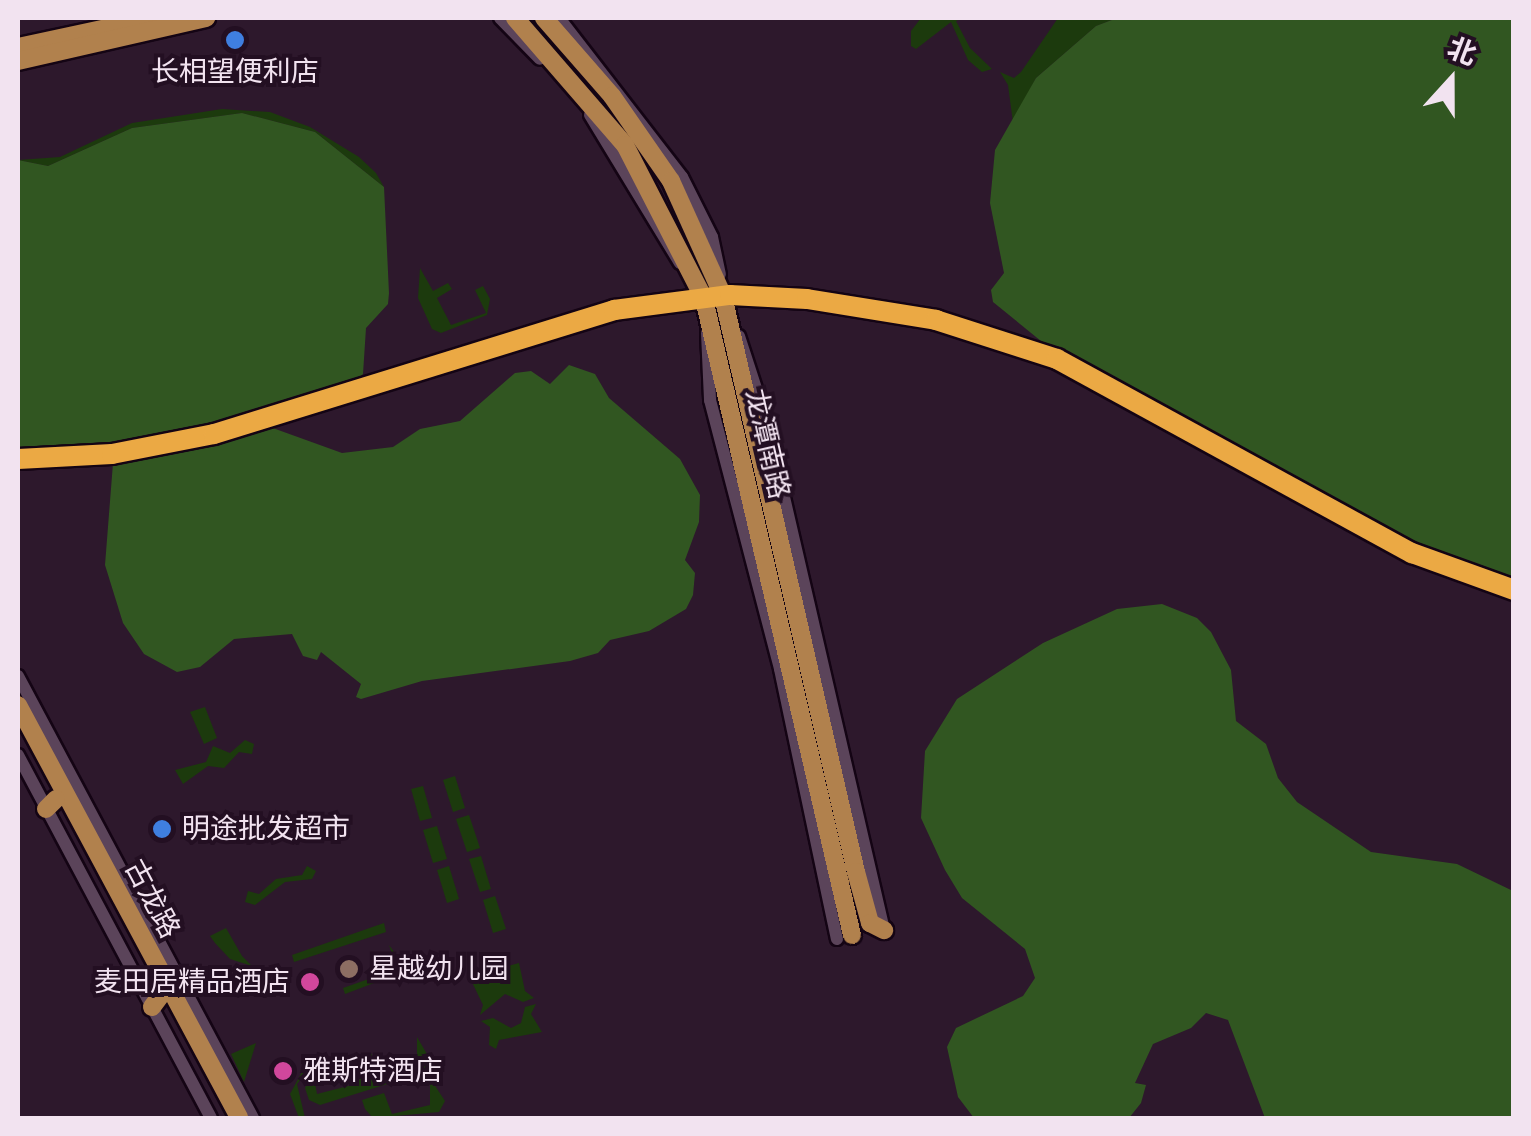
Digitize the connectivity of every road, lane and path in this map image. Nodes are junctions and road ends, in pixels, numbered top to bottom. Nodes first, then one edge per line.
1 (153, 18) edge
2 (206, 18) edge
3 (500, 18) edge
4 (515, 18) edge
5 (544, 18) edge
6 (558, 18) edge
7 (18, 48) edge
8 (18, 61) edge
9 (682, 176) junction
10 (678, 196) junction
11 (681, 225) junction
12 (713, 298) junction
13 (730, 370) junction
14 (18, 459) edge
15 (1514, 590) edge
16 (785, 664) junction
17 (18, 676) edge
18 (18, 705) edge
19 (18, 727) edge
20 (40, 734) junction
21 (18, 755) edge
22 (51, 804) junction
23 (884, 930) joint
24 (845, 937) dead end
25 (157, 1001) junction
26 (211, 1118) edge
27 (228, 1118) edge
28 (239, 1118) edge
29 (252, 1118) edge

1 - 7 main road
2 - 8 main road
3 - 12 street
4 - 11 main road, 龙潭南路
5 - 10 main road, 龙潭南路
6 - 9 street
9 - 10 main road
9 - 12 street
10 - 11 main road, 龙潭南路
11 - 12 main road, 龙潭南路
12 - 13 main road, 龙潭南路
12 - 14 highway
12 - 15 highway
12 - 16 street
12 - 23 street
13 - 16 main road, 龙潭南路
13 - 23 main road, 龙潭南路
16 - 24 main road, 龙潭南路
17 - 20 street
18 - 20 main road, 古龙路
19 - 22 main road, 古龙路
20 - 28 main road, 古龙路
20 - 29 street
21 - 22 street
22 - 25 main road, 古龙路
25 - 26 street
25 - 27 main road, 古龙路

